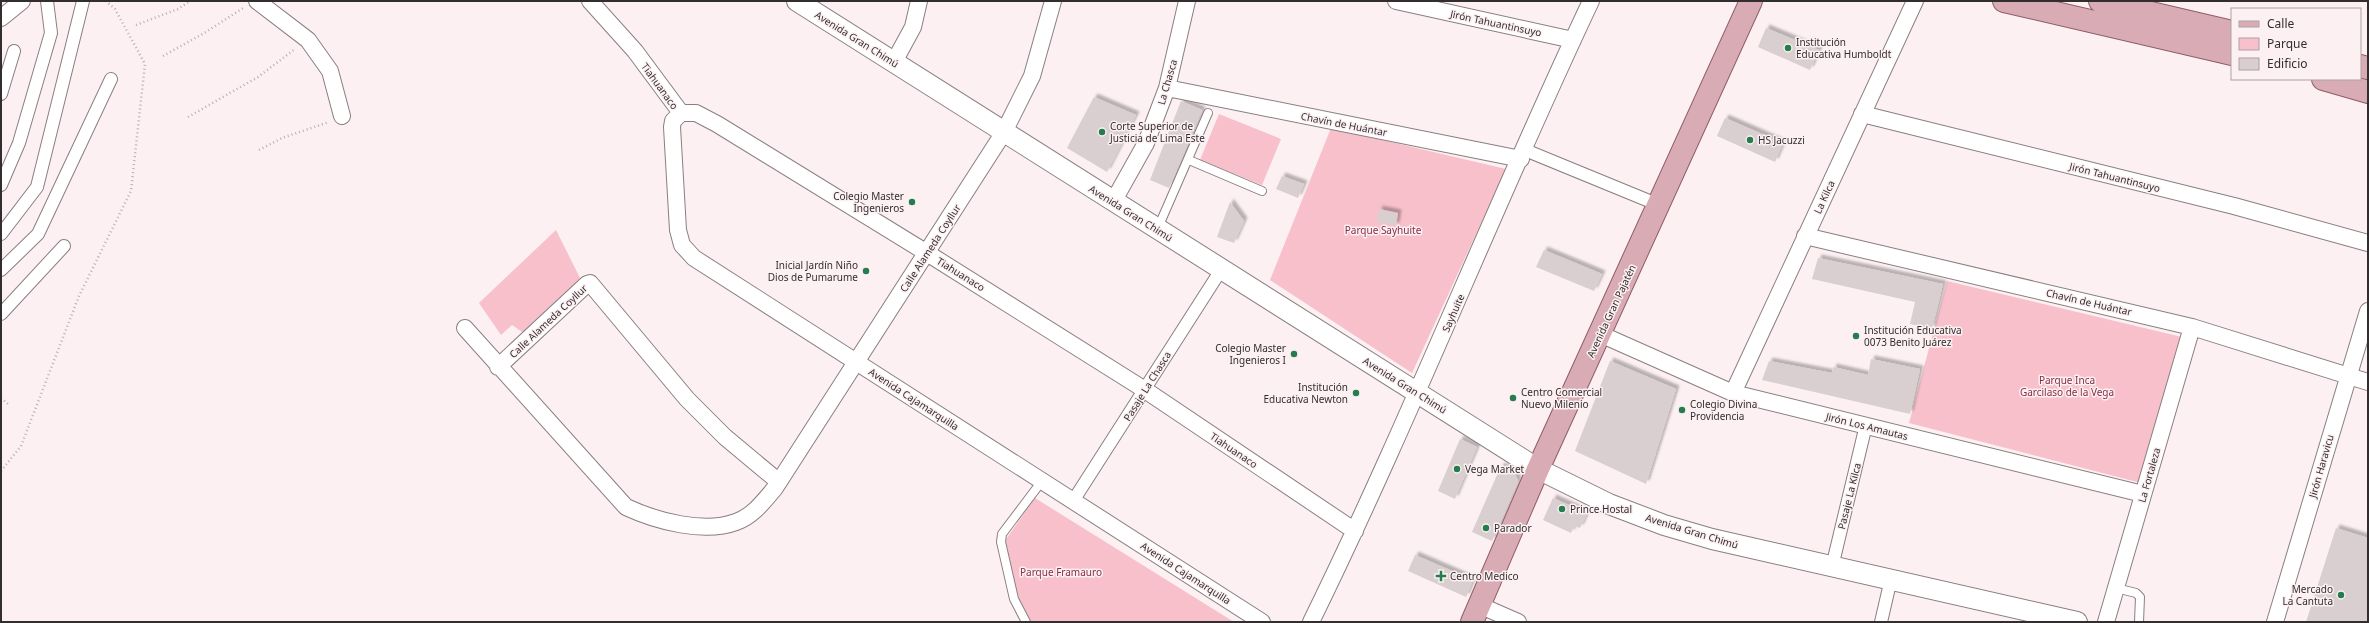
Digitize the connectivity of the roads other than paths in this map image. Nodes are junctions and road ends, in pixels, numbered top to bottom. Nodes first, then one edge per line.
1 (22, 1) edge
2 (47, 1) edge
3 (83, 1) edge
4 (590, 1) edge
5 (797, 1) edge
6 (919, 1) edge
7 (1053, 1) edge
8 (1187, 1) edge
9 (1396, 1) edge
10 (1591, 1) edge
11 (1751, 1) edge
12 (1915, 1) edge
13 (2004, 1) edge
14 (2100, 1) edge
15 (253, 3) edge
16 (1, 18) edge
17 (2231, 32) edge
18 (1573, 40) junction
19 (14, 51) dead end
20 (2231, 54) edge
21 (894, 62) junction
22 (111, 79) dead end
23 (2326, 80) edge
24 (1167, 88) junction
25 (2368, 92) edge
26 (1, 94) edge
27 (681, 113) junction
28 (1208, 113) dead end
29 (1862, 114) junction
30 (342, 116) road end
31 (1004, 132) junction
32 (1523, 154) junction
33 (1189, 160) junction
34 (1, 185) edge
35 (1262, 190) dead end
36 (1113, 202) junction
37 (1659, 205) junction
38 (1157, 230) junction
39 (1, 234) edge
40 (1805, 236) junction
41 (2368, 243) edge
42 (64, 246) dead end
43 (927, 252) junction
44 (1, 270) edge
45 (1221, 270) junction
46 (2368, 311) edge
47 (1, 314) edge
48 (2192, 327) junction
49 (465, 328) dead end
50 (1600, 334) junction
51 (857, 362) junction
52 (498, 367) junction
53 (2348, 374) junction
54 (2368, 382) edge
55 (1145, 390) junction
56 (1418, 393) junction
57 (1733, 393) junction
58 (1866, 425) junction
59 (1538, 469) junction
60 (1042, 481) junction
61 (779, 482) junction
62 (2143, 494) junction
63 (1074, 501) junction
64 (1355, 531) junction
65 (1832, 567) junction
66 (1891, 579) junction
67 (2116, 588) junction
68 (1476, 614) edge
69 (1026, 622) edge
70 (1262, 622) edge
71 (1311, 622) edge
72 (1518, 622) edge
73 (1881, 622) edge
74 (2077, 622) edge
75 (2106, 622) edge
76 (2139, 622) edge
77 (2275, 622) edge

1 - 16 street
2 - 34 street
3 - 39 street
4 - 27 street, Tiahuanaco
5 - 21 street, Avenida Gran Chimú
6 - 21 street
7 - 31 street, Calle Alameda Coyllur
8 - 24 street, La Chasca
9 - 18 street, Jirón Tahuantinsuyo
10 - 18 street, Sayhuite
11 - 37 main road, Avenida Gran Pajatén
12 - 29 street, La Kilca
13 - 20 main road
14 - 17 main road
15 - 30 street
18 - 32 street, Sayhuite
19 - 26 street
21 - 31 street, Avenida Gran Chimú
22 - 44 street
23 - 25 main road
24 - 32 street, Chavín de Huántar
24 - 36 street, La Chasca
27 - 43 street, Tiahuanaco
27 - 51 street, Avenida Cajamarquilla
28 - 33 lane
29 - 40 street, La Kilca
29 - 41 street, Jirón Tahuantinsuyo
31 - 36 street, Avenida Gran Chimú
31 - 43 street, Calle Alameda Coyllur
32 - 37 street
32 - 56 street, Sayhuite
33 - 35 lane
33 - 38 lane
36 - 38 street, Avenida Gran Chimú
37 - 50 main road, Avenida Gran Pajatén
38 - 45 street, Avenida Gran Chimú
40 - 48 street, Chavín de Huántar
40 - 57 street, La Kilca
42 - 47 street
43 - 51 street, Calle Alameda Coyllur
43 - 55 street, Tiahuanaco
45 - 55 street, Pasaje La Chasca
45 - 56 street, Avenida Gran Chimú
46 - 53 street, Jirón Haravicu
48 - 53 street, Chavín de Huántar
48 - 62 street, La Fortaleza
49 - 52 street, Calle Alameda Coyllur
50 - 57 street, Jirón Los Amautas
50 - 59 main road, Avenida Gran Pajatén
51 - 60 street, Avenida Cajamarquilla
51 - 61 street, Calle Alameda Coyllur
52 - 61 street, Calle Alameda Coyllur
52 - 61 street, Calle Alameda Coyllur
53 - 54 street, Chavín de Huántar
53 - 77 street, Jirón Haravicu
55 - 63 street, Pasaje La Chasca
55 - 64 street, Tiahuanaco
56 - 59 street, Avenida Gran Chimú
56 - 64 street, Sayhuite
57 - 58 street, Jirón Los Amautas
58 - 62 street, Jirón Los Amautas
58 - 65 street, Pasaje La Kilca
59 - 65 street, Avenida Gran Chimú
59 - 68 main road, Avenida Gran Pajatén
60 - 63 street, Avenida Cajamarquilla
60 - 69 lane
62 - 67 street, La Fortaleza
63 - 70 street, Avenida Cajamarquilla
64 - 71 street, Sayhuite
65 - 66 street, Avenida Gran Chimú
66 - 73 street
66 - 74 street, Avenida Gran Chimú
67 - 75 street, La Fortaleza
67 - 76 lane
68 - 72 street

